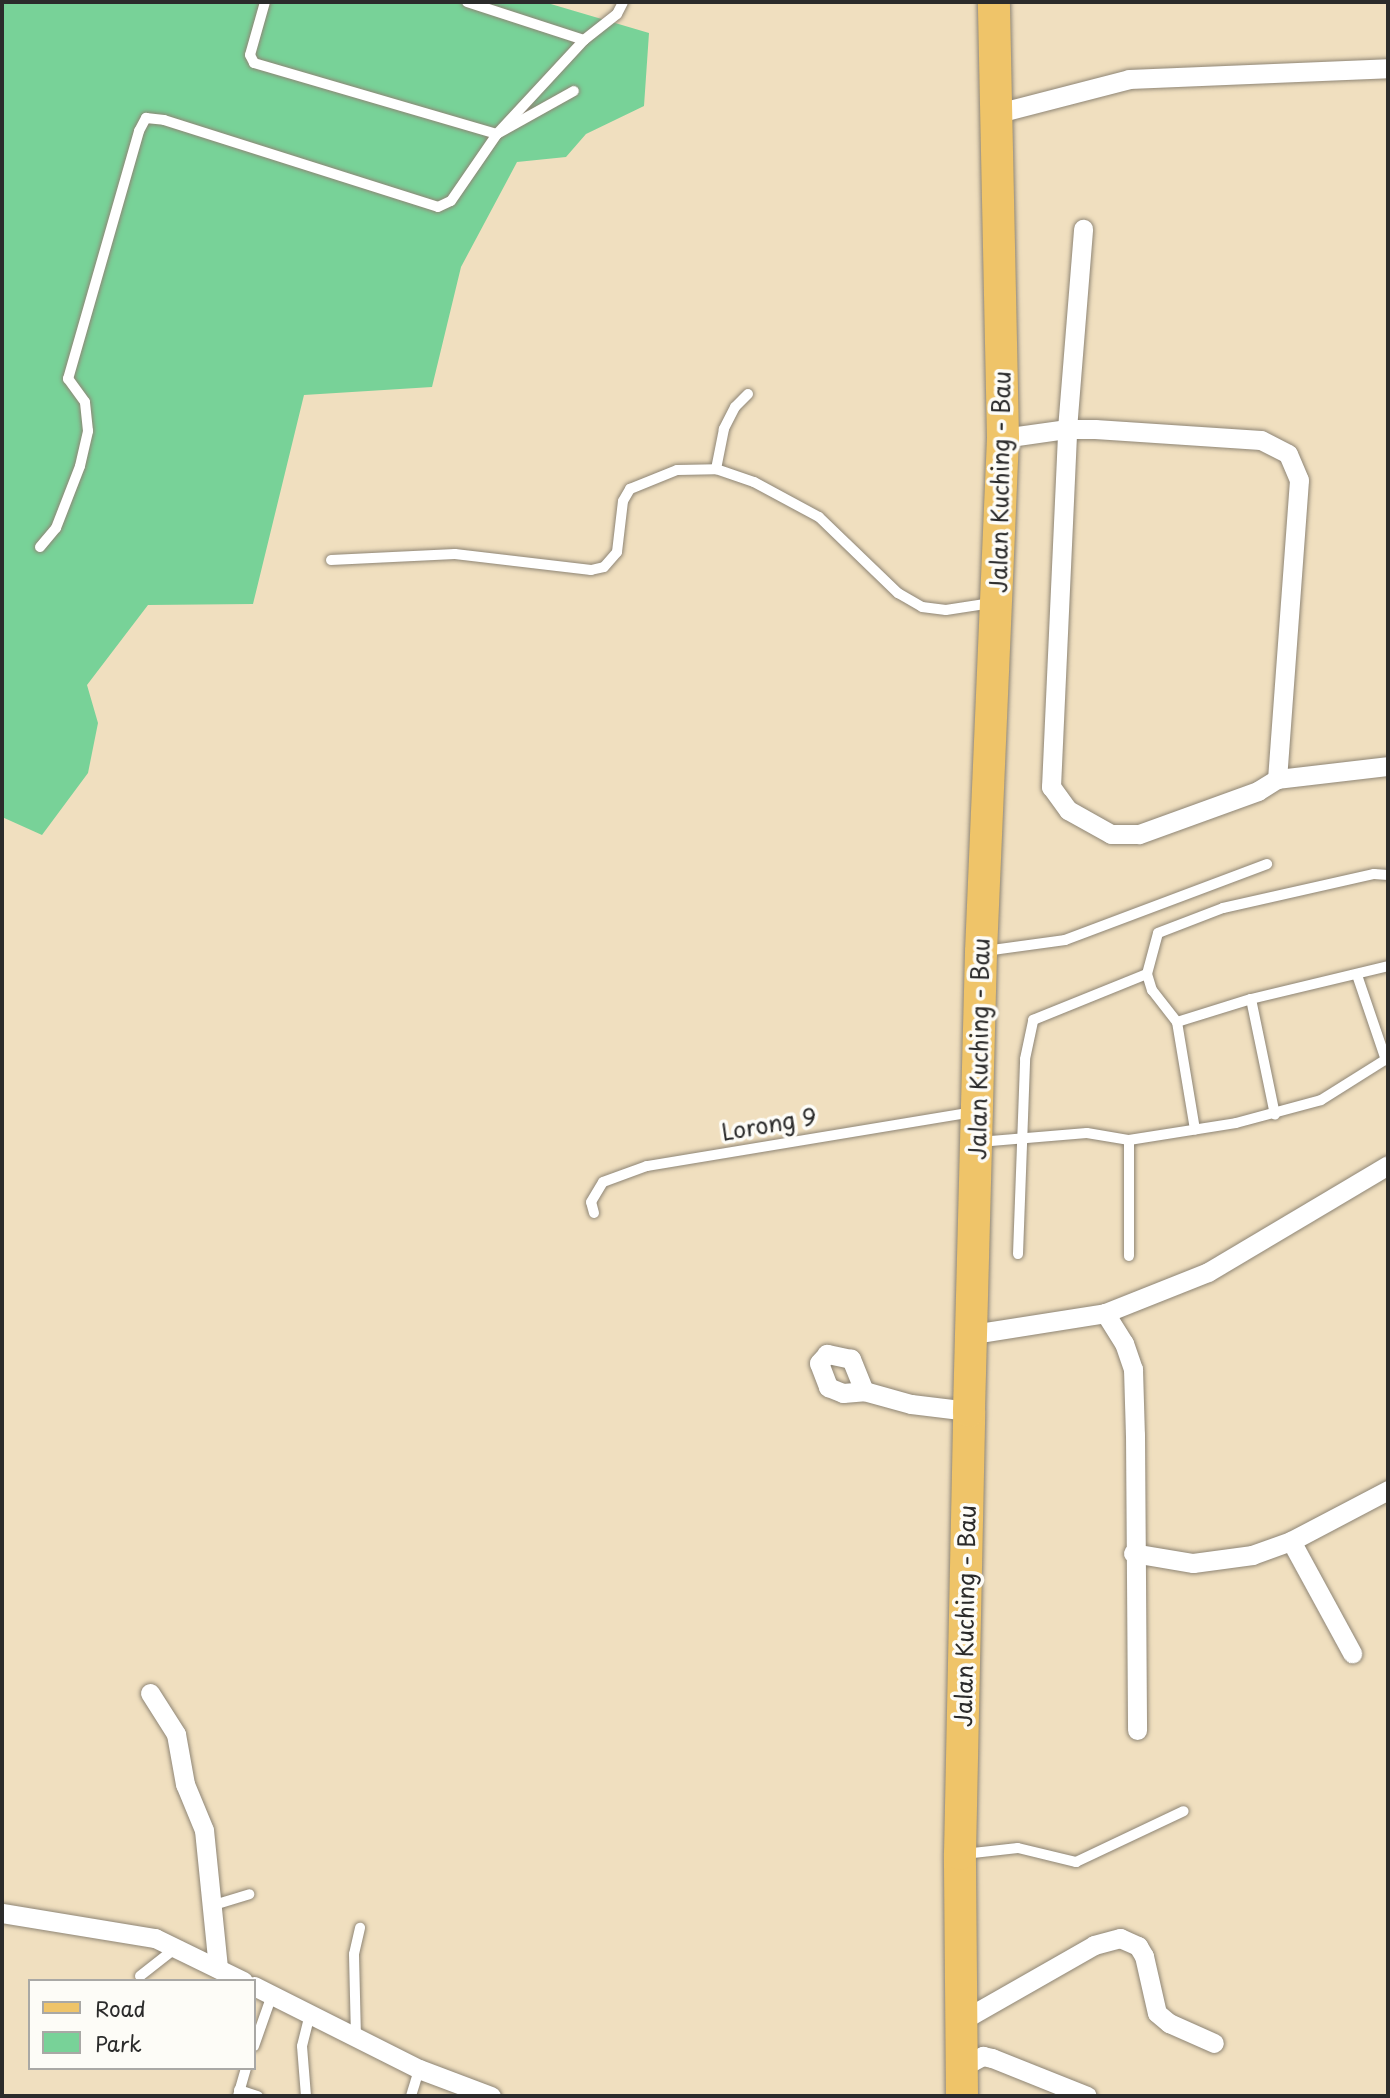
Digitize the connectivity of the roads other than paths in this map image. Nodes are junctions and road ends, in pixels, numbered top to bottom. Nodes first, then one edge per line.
1 (265, 2) edge
2 (467, 2) edge
3 (623, 2) edge
4 (994, 2) edge
5 (584, 40) junction
6 (1388, 68) edge
7 (574, 91) dead end
8 (998, 113) junction
9 (497, 134) junction
10 (1083, 229) dead end
11 (748, 394) dead end
12 (1067, 429) junction
13 (1003, 438) junction
14 (716, 469) junction
15 (40, 547) dead end
16 (331, 560) dead end
17 (999, 601) junction
18 (1388, 766) edge
19 (1277, 779) junction
20 (1267, 864) dead end
21 (1388, 875) edge
22 (981, 952) junction
23 (1388, 966) edge
24 (1147, 974) junction
25 (1357, 975) junction
26 (1251, 999) junction
27 (1177, 1022) junction
28 (1387, 1059) edge
29 (978, 1111) junction
30 (1275, 1115) junction
31 (1195, 1130) junction
32 (1022, 1139) junction
33 (1129, 1140) junction
34 (977, 1142) junction
35 (1388, 1165) edge
36 (594, 1213) dead end
37 (1018, 1254) dead end
38 (1129, 1256) dead end
39 (1105, 1313) junction
40 (973, 1334) junction
41 (864, 1391) dead end
42 (968, 1411) junction
43 (1388, 1490) edge
44 (1291, 1541) junction
45 (1133, 1553) junction
46 (1352, 1653) dead end
47 (150, 1693) dead end
48 (1137, 1730) dead end
49 (1184, 1811) dead end
50 (960, 1854) junction
51 (249, 1894) dead end
52 (214, 1905) junction
53 (2, 1913) edge
54 (360, 1928) dead end
55 (177, 1947) junction
56 (218, 1968) junction
57 (140, 1976) dead end
58 (239, 1979) edge
59 (256, 1987) edge
60 (272, 1996) junction
61 (311, 2013) junction
62 (961, 2021) junction
63 (356, 2038) junction
64 (256, 2040) edge
65 (1214, 2043) dead end
66 (419, 2069) junction
67 (245, 2070) edge
68 (962, 2081) edge
69 (239, 2093) edge
70 (258, 2096) edge
71 (306, 2096) edge
72 (411, 2096) edge
73 (491, 2096) edge
74 (1087, 2096) edge

1 - 9 lane
2 - 5 lane
3 - 5 lane
4 - 8 main road, Jalan Kuching - Bau
5 - 9 lane
6 - 8 street
7 - 9 lane
8 - 13 main road, Jalan Kuching - Bau
9 - 15 lane
10 - 12 street
11 - 14 lane
12 - 13 street
12 - 19 street
12 - 19 street
13 - 17 main road, Jalan Kuching - Bau
14 - 16 lane
14 - 17 lane
17 - 22 main road, Jalan Kuching - Bau
18 - 19 street
20 - 22 lane
21 - 24 lane
22 - 29 main road, Jalan Kuching - Bau
23 - 25 lane
24 - 27 lane
24 - 32 lane
25 - 26 lane
25 - 28 lane
26 - 27 lane
26 - 30 lane
27 - 31 lane
28 - 30 lane
29 - 34 main road, Jalan Kuching - Bau
29 - 36 lane, Lorong 9
30 - 31 lane
31 - 33 lane
32 - 33 lane
32 - 34 lane
32 - 37 lane
33 - 38 lane
34 - 40 main road, Jalan Kuching - Bau
35 - 39 street
39 - 40 street
39 - 45 street
40 - 42 main road, Jalan Kuching - Bau
41 - 42 street
42 - 50 main road, Jalan Kuching - Bau
43 - 44 street
44 - 45 street
44 - 46 street
45 - 48 street
47 - 52 street
49 - 50 lane
50 - 62 main road, Jalan Kuching - Bau
51 - 52 lane
52 - 56 street
53 - 55 street
54 - 63 lane
55 - 56 street
55 - 57 lane
56 - 58 street
59 - 60 street
60 - 61 street
60 - 64 lane
61 - 63 street
61 - 71 lane
62 - 65 street
62 - 68 main road, Jalan Kuching - Bau
63 - 66 street
66 - 72 lane
66 - 73 street
67 - 69 lane
68 - 74 street
69 - 70 lane

